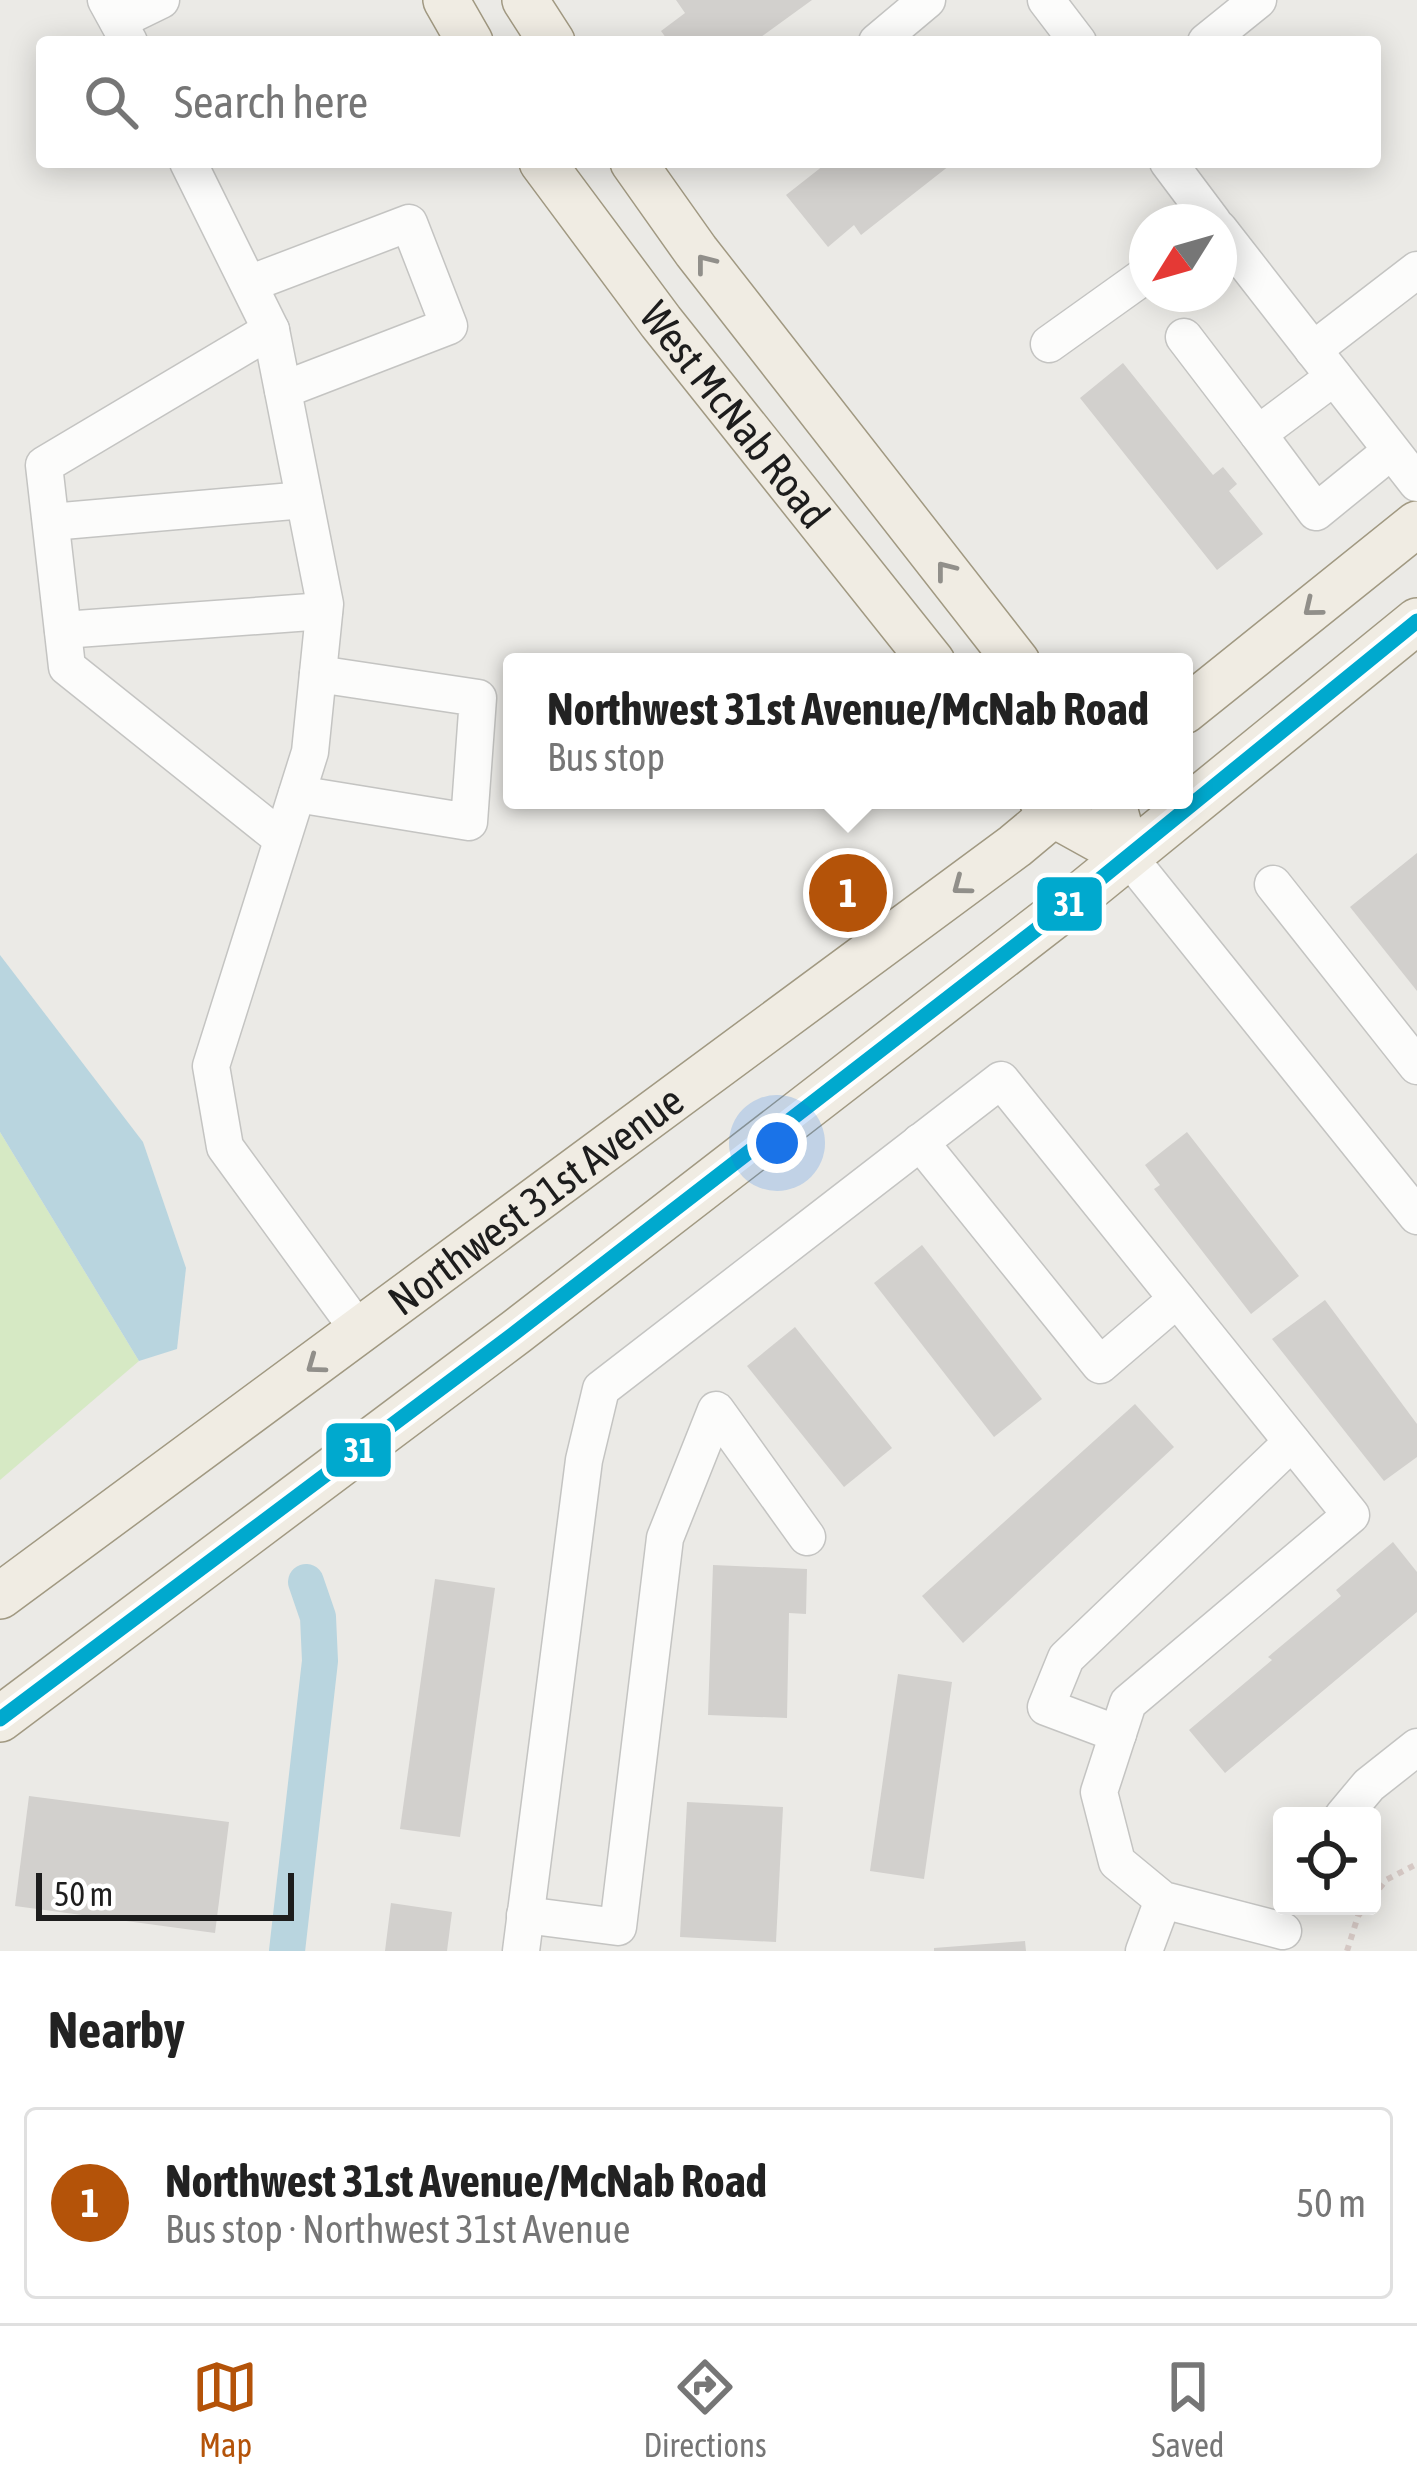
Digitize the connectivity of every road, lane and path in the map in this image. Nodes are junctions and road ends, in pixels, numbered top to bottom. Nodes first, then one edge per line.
1 (161, 0) edge
2 (446, 0) edge
3 (525, 0) edge
4 (927, 0) edge
5 (1046, 0) edge
6 (1258, 0) edge
7 (118, 21) edge
8 (467, 36) edge
9 (548, 36) edge
10 (884, 36) edge
11 (1073, 36) edge
12 (1213, 36) edge
13 (191, 168) edge
14 (546, 168) edge
15 (637, 168) edge
16 (1173, 168) edge
17 (1200, 204) edge
18 (1237, 252) edge
19 (1417, 270) edge
20 (249, 284) junction
21 (1129, 287) edge
22 (271, 330) junction
23 (1184, 338) dead end
24 (1049, 344) dead end
25 (1323, 363) junction
26 (283, 390) junction
27 (1258, 434) junction
28 (1391, 451) junction
29 (1417, 483) edge
30 (304, 500) junction
31 (51, 522) junction
32 (1417, 524) edge
33 (324, 611) junction
34 (1417, 621) edge
35 (63, 630) junction
36 (925, 653) edge
37 (1010, 653) edge
38 (318, 674) junction
39 (1193, 704) edge
40 (297, 794) junction
41 (1193, 802) edge
42 (1051, 809) edge
43 (1061, 809) edge
44 (1114, 809) edge
45 (1184, 809) edge
46 (282, 839) junction
47 (1127, 855) junction
48 (1273, 884) dead end
49 (1417, 1066) edge
50 (920, 1142) junction
51 (1405, 1176) edge
52 (1417, 1216) edge
53 (1177, 1299) junction
54 (360, 1332) junction
55 (1292, 1442) junction
56 (807, 1537) dead end
57 (0, 1596) edge
58 (0, 1719) edge
59 (1118, 1734) junction
60 (1417, 1747) edge
61 (1351, 1807) edge
62 (1417, 1864) edge
63 (1381, 1886) edge
64 (1163, 1900) junction
65 (1359, 1915) edge
66 (1286, 1929) edge
67 (523, 1933) edge
68 (1144, 1951) edge
69 (1347, 1951) edge

1 - 7 street
2 - 8 main road
3 - 9 main road
4 - 10 street
5 - 11 street
6 - 12 street
13 - 20 street
14 - 36 main road, West McNab Road
37 -> 15 main road, West McNab Road
16 - 17 street
18 - 25 street
19 - 25 street
20 - 22 street
20 - 26 street
21 - 24 street
22 - 26 street
22 - 31 street
23 - 27 street
25 - 27 street
25 - 28 street
26 - 30 street
27 - 28 street
28 - 29 street
30 - 31 street
30 - 33 street
31 - 35 street
32 -> 39 main road
33 - 35 street
33 - 38 street
34 - 41 main road, Northwest 31st Avenue
35 - 46 street
38 - 40 street
38 - 40 street
40 - 46 street
42 -> 54 main road, Northwest 31st Avenue
43 - 47 main road
44 - 47 main road
45 - 47 main road, Northwest 31st Avenue
46 - 54 street
47 - 51 street
47 - 58 main road, Northwest 31st Avenue
48 - 49 street
50 - 53 street
50 - 53 street
50 - 67 street
51 - 52 street
53 - 55 street
54 -> 57 main road, Northwest 31st Avenue
55 - 59 street
55 - 59 street
56 - 67 street
59 - 64 street
60 - 61 street
62 - 63 path
64 - 66 street
64 - 68 street
65 - 69 path

